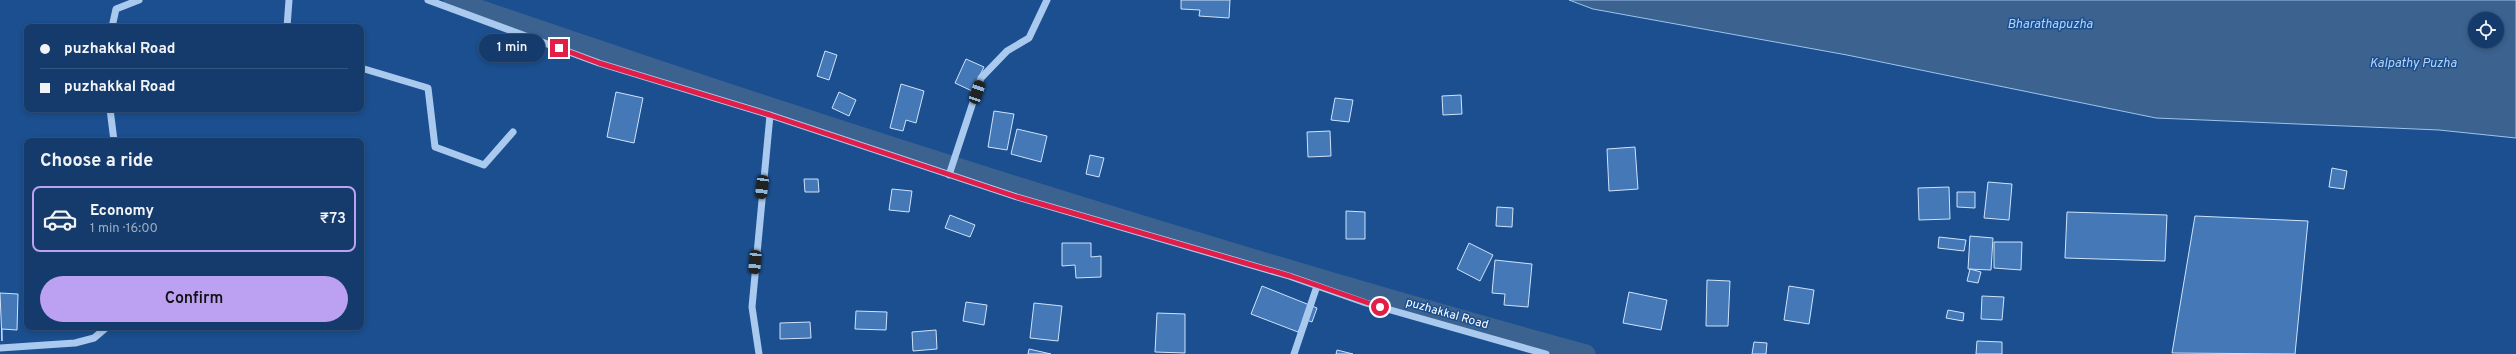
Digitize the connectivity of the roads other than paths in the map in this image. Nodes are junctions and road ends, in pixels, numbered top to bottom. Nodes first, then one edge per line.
1 (139, 0) edge
2 (289, 0) edge
3 (428, 0) edge
4 (1047, 0) edge
5 (113, 24) edge
6 (287, 24) edge
7 (364, 69) edge
8 (110, 112) edge
9 (770, 115) junction
10 (513, 132) dead end
11 (114, 138) edge
12 (949, 174) junction
13 (1317, 286) junction
14 (103, 330) edge
15 (0, 348) edge
16 (759, 354) edge
17 (1294, 354) edge
18 (1546, 354) edge

1 - 5 street
2 - 6 street
3 - 9 street, puzhakkal Road
4 - 12 street
7 - 10 street
8 - 11 street
9 - 12 street, puzhakkal Road
9 - 16 street
12 - 13 street, puzhakkal Road
13 - 17 street
13 - 18 street, puzhakkal Road
14 - 15 street

